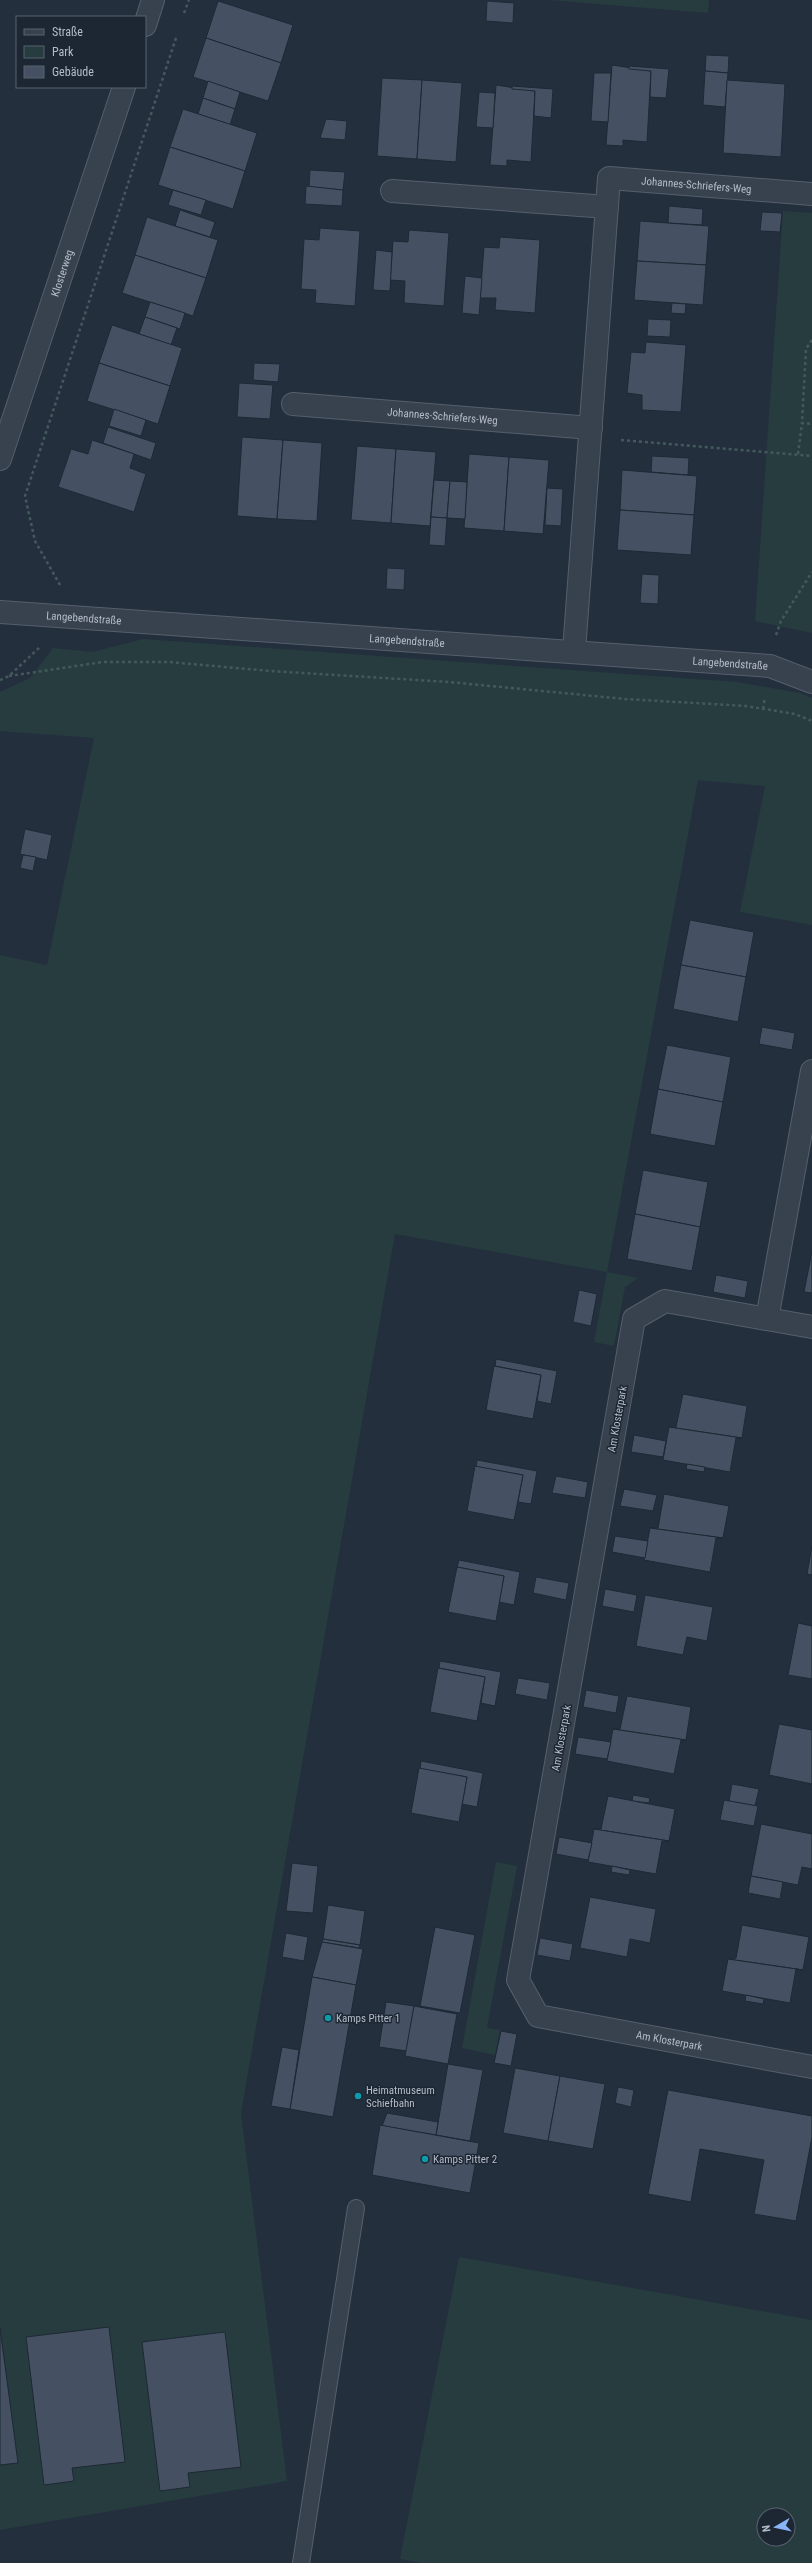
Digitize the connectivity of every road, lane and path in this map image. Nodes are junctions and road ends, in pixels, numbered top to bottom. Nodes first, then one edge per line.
1 (153, 0) edge
2 (188, 0) edge
3 (184, 15) dead end
4 (146, 22) edge
5 (179, 30) dead end
6 (124, 88) edge
7 (392, 191) dead end
8 (812, 194) edge
9 (607, 207) junction
10 (812, 340) edge
11 (293, 404) dead end
12 (802, 423) junction
13 (812, 424) edge
14 (591, 433) junction
15 (798, 454) junction
16 (812, 456) edge
17 (0, 459) edge
18 (812, 572) edge
19 (61, 583) dead end
20 (0, 612) edge
21 (574, 651) junction
22 (770, 666) junction
23 (9, 676) dead end
24 (812, 682) edge
25 (812, 721) edge
26 (812, 1071) edge
27 (767, 1319) junction
28 (812, 1327) edge
29 (812, 2067) edge
30 (356, 2208) dead end
31 (301, 2563) edge

1 - 4 street
2 - 3 path
5 - 19 path
6 - 17 street, Klosterweg
7 - 9 street
8 - 9 street, Johannes-Schriefers-Weg
9 - 14 street, Johannes-Schriefers-Weg
10 - 12 path
11 - 14 street, Johannes-Schriefers-Weg
12 - 13 path
12 - 15 path
14 - 15 path
14 - 21 street, Johannes-Schriefers-Weg
15 - 16 path
18 - 22 path
20 - 21 street, Langebendstraße
21 - 22 street, Langebendstraße
22 - 24 street, Langebendstraße
23 - 25 path
26 - 27 street
27 - 28 street, Am Klosterpark
27 - 29 street, Am Klosterpark
30 - 31 lane

